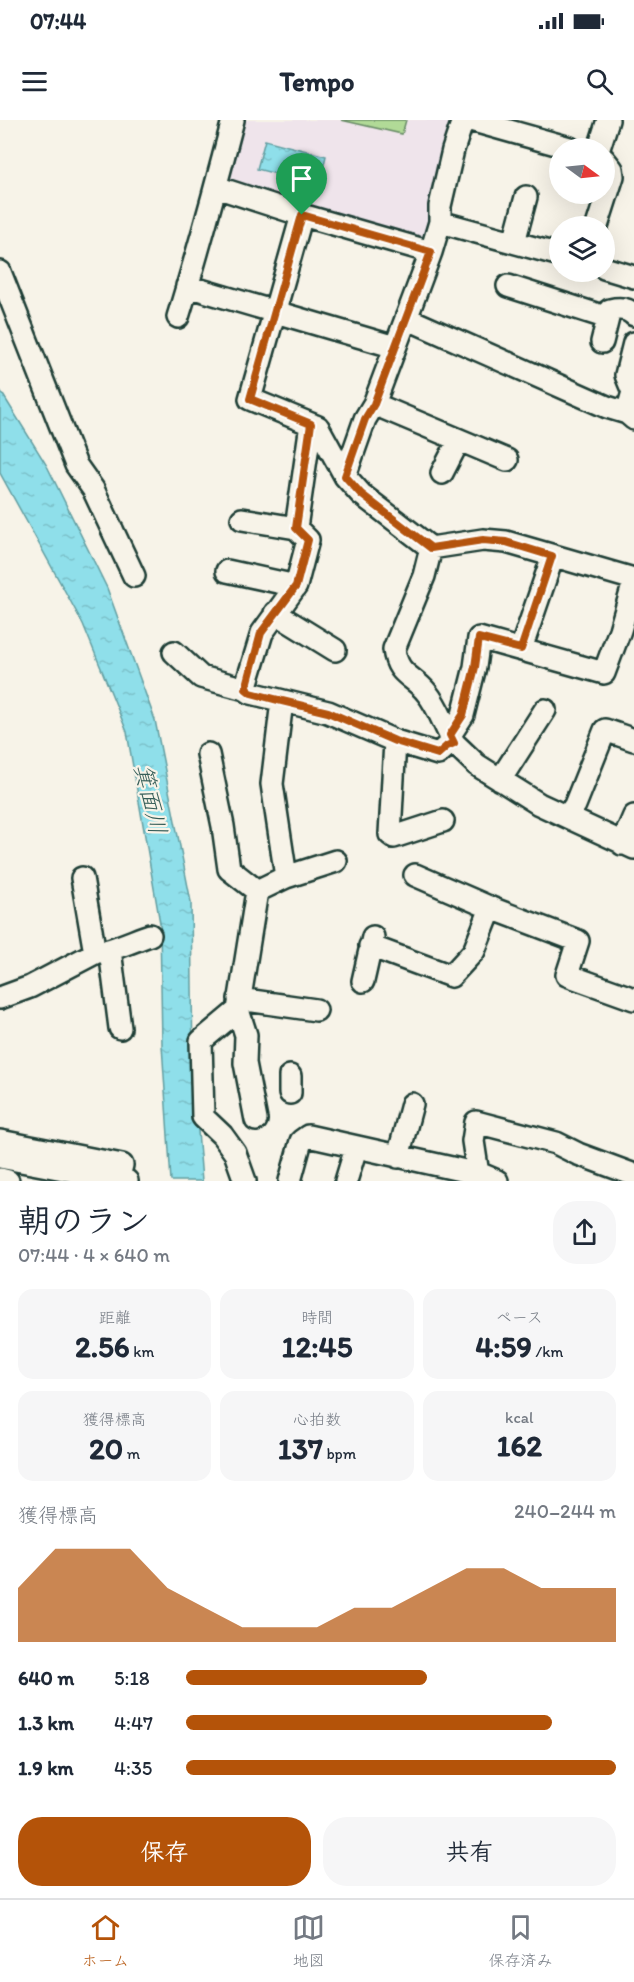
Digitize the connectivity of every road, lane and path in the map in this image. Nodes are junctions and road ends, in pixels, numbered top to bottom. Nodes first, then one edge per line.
1 (233, 120) edge
2 (463, 120) edge
3 (470, 120) edge
4 (608, 120) edge
5 (602, 138) edge
6 (549, 142) edge
7 (216, 187) junction
8 (526, 197) dead end
9 (302, 215) junction
10 (440, 222) junction
11 (514, 242) junction
12 (431, 252) junction
13 (549, 252) edge
14 (615, 271) edge
15 (0, 272) edge
16 (634, 277) edge
17 (187, 286) junction
18 (508, 286) dead end
19 (275, 311) junction
20 (634, 315) edge
21 (178, 317) dead end
22 (406, 318) junction
23 (608, 318) junction
24 (602, 342) dead end
25 (634, 343) edge
26 (395, 347) junction
27 (374, 404) junction
28 (631, 416) edge
29 (311, 424) junction
30 (459, 440) junction
31 (507, 460) dead end
32 (442, 473) dead end
33 (345, 476) junction
34 (242, 519) dead end
35 (296, 528) junction
36 (431, 548) junction
37 (552, 556) junction
38 (227, 571) dead end
39 (134, 576) dead end
40 (634, 580) edge
41 (296, 586) junction
42 (275, 613) junction
43 (521, 649) junction
44 (335, 650) dead end
45 (174, 652) dead end
46 (246, 689) junction
47 (282, 701) junction
48 (545, 710) dead end
49 (452, 739) junction
50 (634, 740) edge
51 (395, 741) junction
52 (208, 754) dead end
53 (500, 780) junction
54 (634, 816) edge
55 (567, 817) junction
56 (443, 820) dead end
57 (628, 846) edge
58 (336, 861) dead end
59 (415, 875) dead end
60 (286, 877) junction
61 (82, 878) dead end
62 (257, 891) junction
63 (491, 908) junction
64 (150, 934) dead end
65 (103, 951) junction
66 (363, 981) dead end
67 (0, 998) edge
68 (634, 999) edge
69 (239, 1004) junction
70 (316, 1010) dead end
71 (120, 1028) dead end
72 (412, 1104) dead end
73 (256, 1120) dead end
74 (0, 1141) edge
75 (356, 1148) junction
76 (0, 1157) edge
77 (398, 1157) junction
78 (632, 1174) edge
79 (124, 1175) edge
80 (474, 1177) edge
81 (0, 1179) edge
82 (8, 1181) edge
83 (245, 1181) edge
84 (290, 1181) edge
85 (346, 1181) edge

1 - 7 street
2 - 10 street
3 - 6 street
4 - 5 street
7 - 9 street
7 - 17 street
8 - 11 street
9 - 12 street
9 - 19 street
10 - 11 street
10 - 12 street
11 - 13 street
12 - 22 street
14 - 16 street
15 - 39 street
17 - 19 street
17 - 21 street
18 - 23 street
19 - 26 street
19 - 29 street
20 - 23 street
22 - 26 street
22 - 28 street
23 - 24 street
25 - 28 street
26 - 27 street
27 - 30 street
27 - 33 street
29 - 33 street
29 - 35 street
30 - 31 street
30 - 32 street
33 - 36 street
34 - 35 street
35 - 41 street
36 - 37 street
36 - 49 street
37 - 40 street
37 - 43 street
38 - 41 street
40 - 43 street
41 - 42 street
42 - 44 street
42 - 46 street
43 - 49 street
45 - 46 street
46 - 47 street
47 - 51 street
47 - 60 street
48 - 53 street
49 - 51 street
49 - 53 street
50 - 55 street
51 - 56 street
52 - 62 street
53 - 55 street
54 - 57 street
55 - 57 street
58 - 60 street
59 - 63 street
60 - 62 street
61 - 65 street
62 - 69 street
63 - 66 street
63 - 68 street
64 - 65 street
65 - 67 street
65 - 71 street
69 - 70 street
69 - 73 street
69 - 83 street
72 - 77 street
74 - 79 street
75 - 77 street
75 - 84 street
75 - 85 street
76 - 79 street
77 - 80 street
78 - 80 street
81 - 82 street

